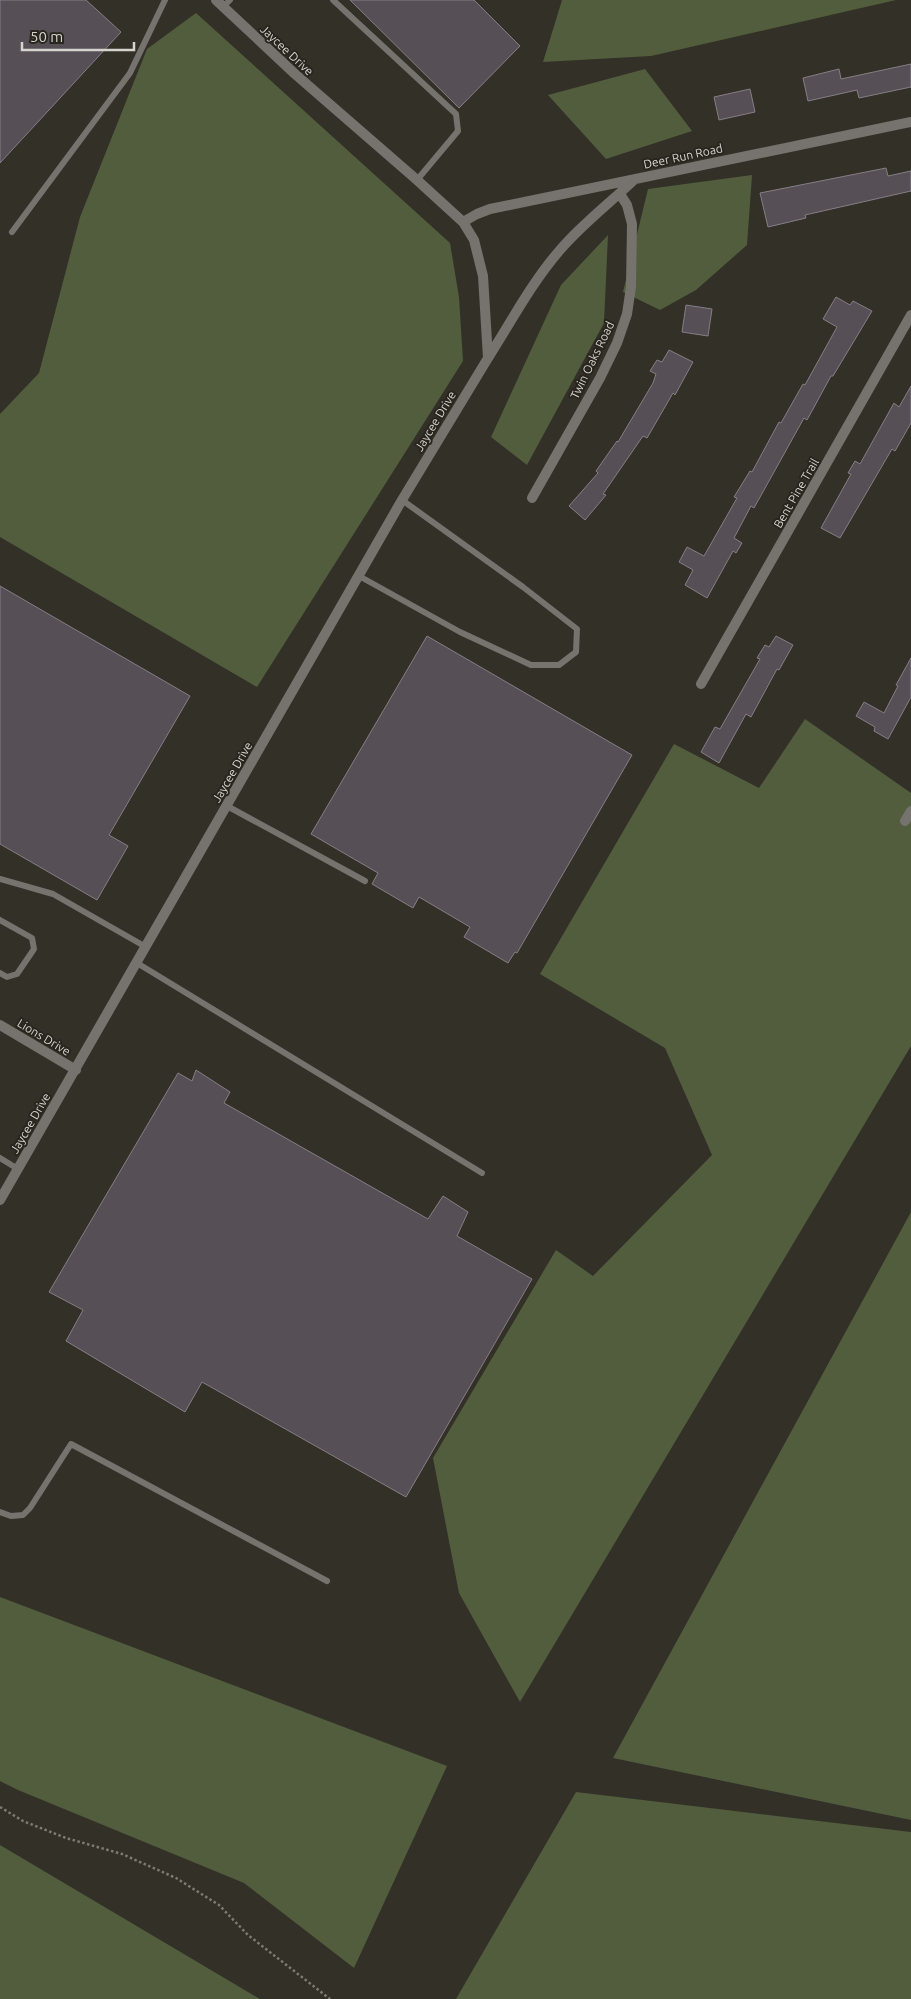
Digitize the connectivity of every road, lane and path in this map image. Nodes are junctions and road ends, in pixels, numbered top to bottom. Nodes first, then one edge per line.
1 (165, 0) edge
2 (333, 0) edge
3 (223, 2) edge
4 (911, 122) edge
5 (636, 179) junction
6 (417, 180) junction
7 (620, 194) junction
8 (463, 222) junction
9 (12, 232) dead end
10 (911, 314) edge
11 (488, 358) junction
12 (532, 498) dead end
13 (402, 500) junction
14 (359, 576) junction
15 (701, 684) dead end
16 (227, 806) junction
17 (911, 811) edge
18 (905, 821) dead end
19 (0, 879) edge
20 (365, 881) dead end
21 (0, 920) edge
22 (146, 947) junction
23 (137, 963) junction
24 (0, 973) edge
25 (0, 1025) edge
26 (76, 1070) junction
27 (0, 1158) edge
28 (18, 1169) junction
29 (482, 1173) dead end
30 (0, 1200) edge
31 (0, 1512) edge
32 (327, 1581) dead end
33 (0, 1806) edge
34 (330, 1999) edge

1 - 9 lane
2 - 6 lane
3 - 6 street, Jaycee Drive
4 - 5 street, Deer Run Road
5 - 7 street, Jaycee Drive
5 - 8 street, Deer Run Road
6 - 8 street, Jaycee Drive
7 - 11 street, Jaycee Drive
7 - 12 street, Twin Oaks Road
8 - 11 street, Jaycee Drive
10 - 15 street, Bent Pine Trail
11 - 13 street, Jaycee Drive
13 - 14 street, Jaycee Drive
13 - 14 lane
14 - 16 street, Jaycee Drive
16 - 20 lane
16 - 22 street, Jaycee Drive
17 - 18 street
19 - 22 lane
21 - 24 lane
22 - 23 street, Jaycee Drive
23 - 26 street, Jaycee Drive
23 - 29 lane
25 - 26 street, Lions Drive
26 - 28 street, Jaycee Drive
27 - 28 lane
28 - 30 street, Jaycee Drive
31 - 32 lane
33 - 34 path

